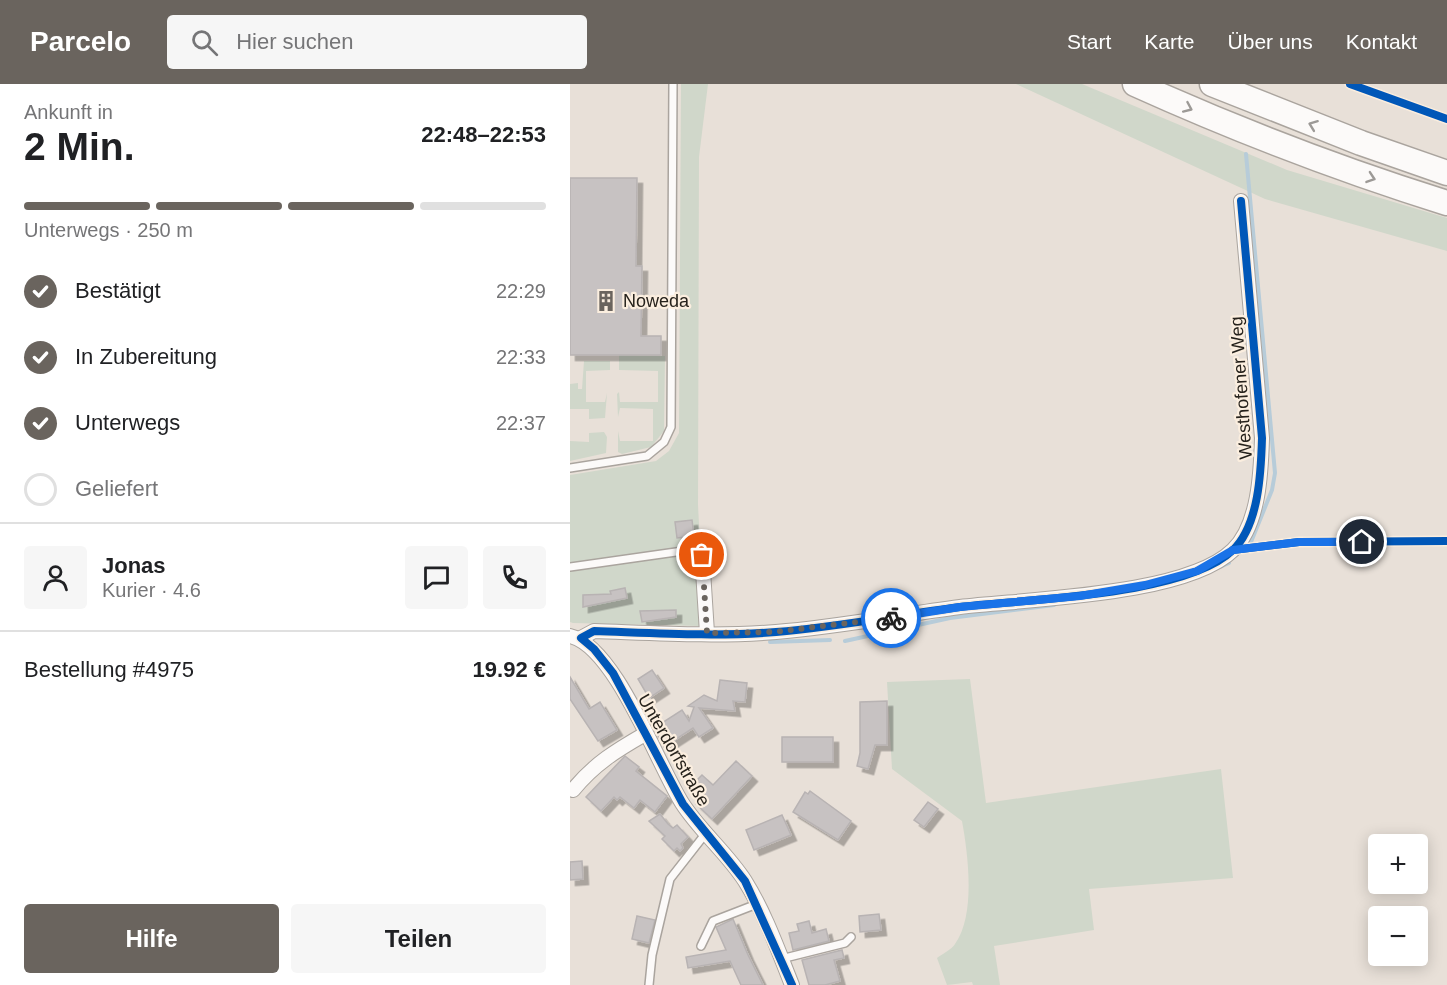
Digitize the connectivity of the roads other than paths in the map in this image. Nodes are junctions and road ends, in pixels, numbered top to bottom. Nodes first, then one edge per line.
1 (673, 84) edge
2 (1135, 84) edge
3 (1212, 84) edge
4 (1350, 84) edge
5 (1447, 119) edge
6 (1447, 173) edge
7 (1241, 201) dead end
8 (1447, 203) edge
9 (570, 468) edge
10 (1447, 542) edge
11 (1233, 550) junction
12 (702, 555) joint
13 (570, 567) edge
14 (707, 633) junction
15 (575, 637) edge
16 (645, 734) junction
17 (573, 790) dead end
18 (706, 833) junction
19 (757, 904) junction
20 (851, 937) dead end
21 (701, 946) dead end
22 (781, 959) junction
23 (790, 984) edge
24 (649, 985) edge

1 - 9 lane
2 -> 8 highway
6 -> 3 highway
4 - 5 lane
7 - 11 street, Westhofener Weg
10 - 11 lane
11 - 14 street
12 - 13 lane
12 - 14 street
14 - 15 street
15 - 16 street, Unterdorfstraße
16 - 17 street, Unterdorfstraße
16 - 18 street, Unterdorfstraße
18 - 19 street, Unterdorfstraße
18 - 24 lane
19 - 21 lane
19 - 22 street, Unterdorfstraße
20 - 22 lane
22 - 23 street, Unterdorfstraße

